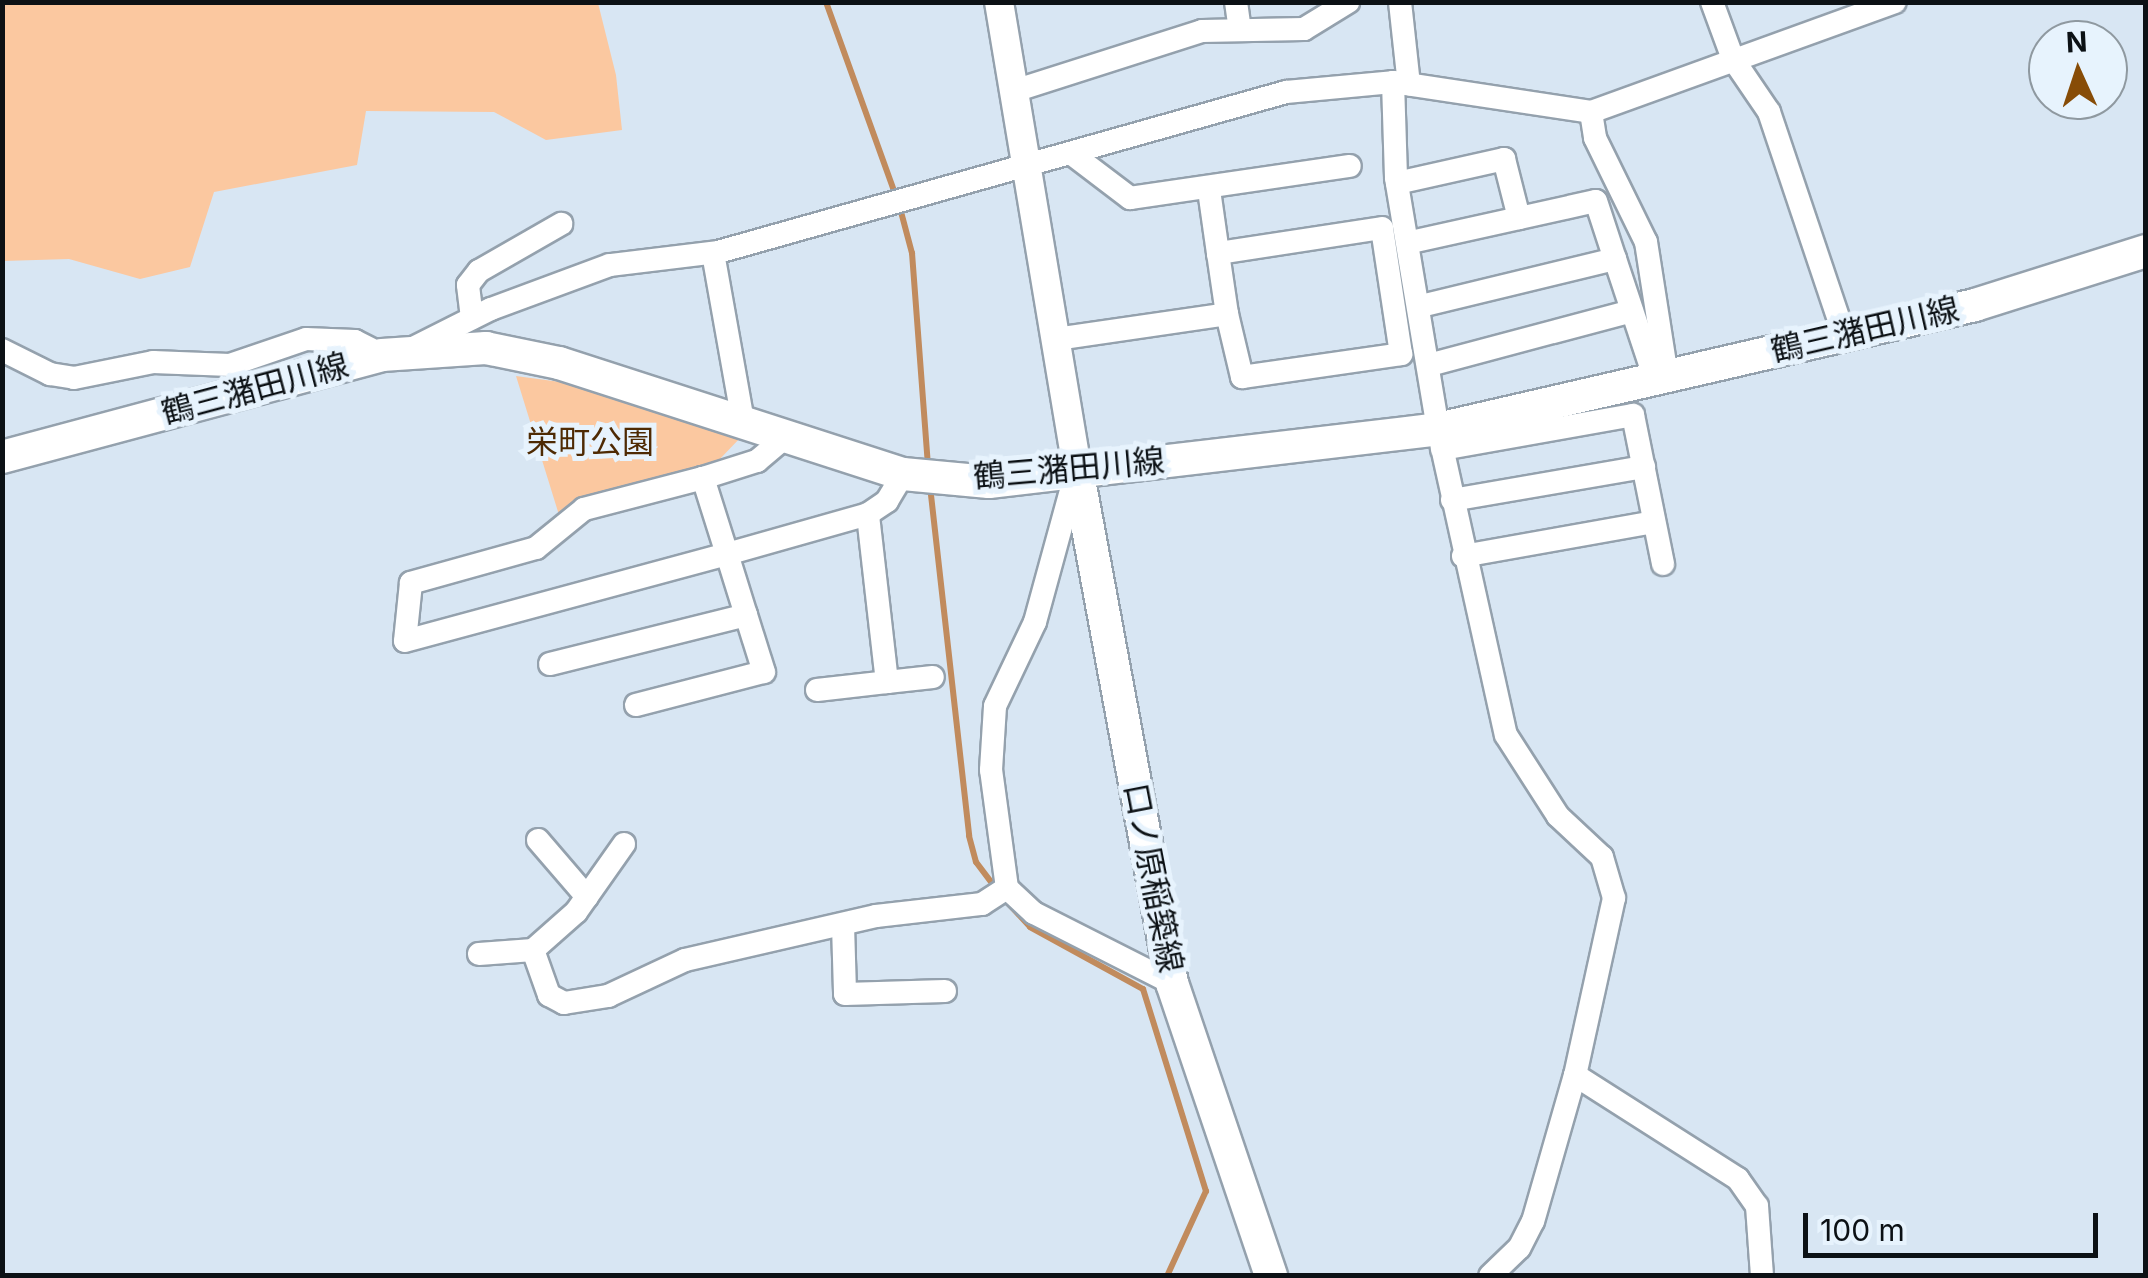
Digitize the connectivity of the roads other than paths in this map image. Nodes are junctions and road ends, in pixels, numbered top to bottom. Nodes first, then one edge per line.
1 (999, 2) edge
2 (1236, 2) edge
3 (1348, 2) edge
4 (1400, 2) edge
5 (1712, 2) edge
6 (1818, 2) edge
7 (1894, 2) edge
8 (1827, 25) junction
9 (1240, 29) junction
10 (1734, 58) junction
11 (1401, 84) junction
12 (1014, 91) junction
13 (1591, 112) junction
14 (1072, 154) junction
15 (1028, 166) junction
16 (1350, 166) dead end
17 (1398, 183) junction
18 (1209, 190) junction
19 (1519, 218) junction
20 (561, 224) dead end
21 (1410, 242) junction
22 (2146, 251) edge
23 (712, 253) junction
24 (1218, 253) junction
25 (1615, 259) junction
26 (1420, 306) junction
27 (1632, 311) junction
28 (1227, 314) junction
29 (472, 318) junction
30 (1844, 336) junction
31 (1056, 339) junction
32 (2, 350) edge
33 (397, 352) junction
34 (1429, 365) junction
35 (1661, 378) junction
36 (744, 427) junction
37 (784, 439) junction
38 (1440, 439) junction
39 (2, 458) edge
40 (1644, 467) junction
41 (1077, 468) junction
42 (903, 474) junction
43 (703, 478) junction
44 (1452, 500) junction
45 (868, 514) junction
46 (1654, 522) junction
47 (727, 554) junction
48 (1463, 556) junction
49 (1663, 564) dead end
50 (746, 615) junction
51 (550, 664) dead end
52 (933, 677) dead end
53 (886, 682) junction
54 (818, 690) dead end
55 (636, 705) dead end
56 (538, 840) dead end
57 (624, 844) dead end
58 (1007, 888) junction
59 (586, 897) junction
60 (842, 925) junction
61 (533, 950) junction
62 (479, 954) dead end
63 (1172, 984) junction
64 (945, 991) dead end
65 (1575, 1075) junction
66 (1271, 1276) edge
67 (1490, 1276) edge
68 (1762, 1276) edge

1 - 12 street
2 - 9 street
3 - 9 street
4 - 11 street
5 - 10 street
6 - 8 street
7 - 8 street
8 - 10 street
9 - 12 street
10 - 13 street
10 - 30 street
11 - 13 street
11 - 14 street
11 - 17 street
12 - 15 street
13 - 35 street
14 - 15 street
14 - 18 street
15 - 23 street
15 - 31 street
16 - 18 street
17 - 19 street
17 - 21 street
18 - 24 street
19 - 21 street
19 - 25 street
20 - 29 street
21 - 26 street
22 - 30 main road, 鶴三潴田川線
23 - 29 street
23 - 36 street
24 - 28 street
24 - 28 street
25 - 26 street
25 - 27 street
26 - 34 street
27 - 34 street
27 - 35 street
28 - 31 street
29 - 33 street
30 - 35 main road, 鶴三潴田川線
31 - 41 street
32 - 33 street
33 - 36 main road, 鶴三潴田川線
33 - 39 main road, 鶴三潴田川線
34 - 38 street
35 - 38 main road, 鶴三潴田川線
36 - 37 main road, 鶴三潴田川線
37 - 42 main road, 鶴三潴田川線
37 - 43 street
38 - 40 street
38 - 41 main road, 鶴三潴田川線
38 - 44 street
40 - 44 street
40 - 46 street
41 - 42 main road, 鶴三潴田川線
41 - 58 street
41 - 63 main road, 口ノ原稲築線
42 - 45 street
43 - 47 street
43 - 47 street
44 - 48 street
45 - 47 street
45 - 53 street
46 - 48 street
46 - 49 street
47 - 50 street
48 - 65 street
50 - 51 street
50 - 55 street
52 - 53 street
53 - 54 street
56 - 59 street
57 - 59 street
58 - 60 street
58 - 63 street
59 - 61 street
60 - 61 street
60 - 64 street
61 - 62 street
63 - 66 main road, 口ノ原稲築線
65 - 67 street
65 - 68 street

